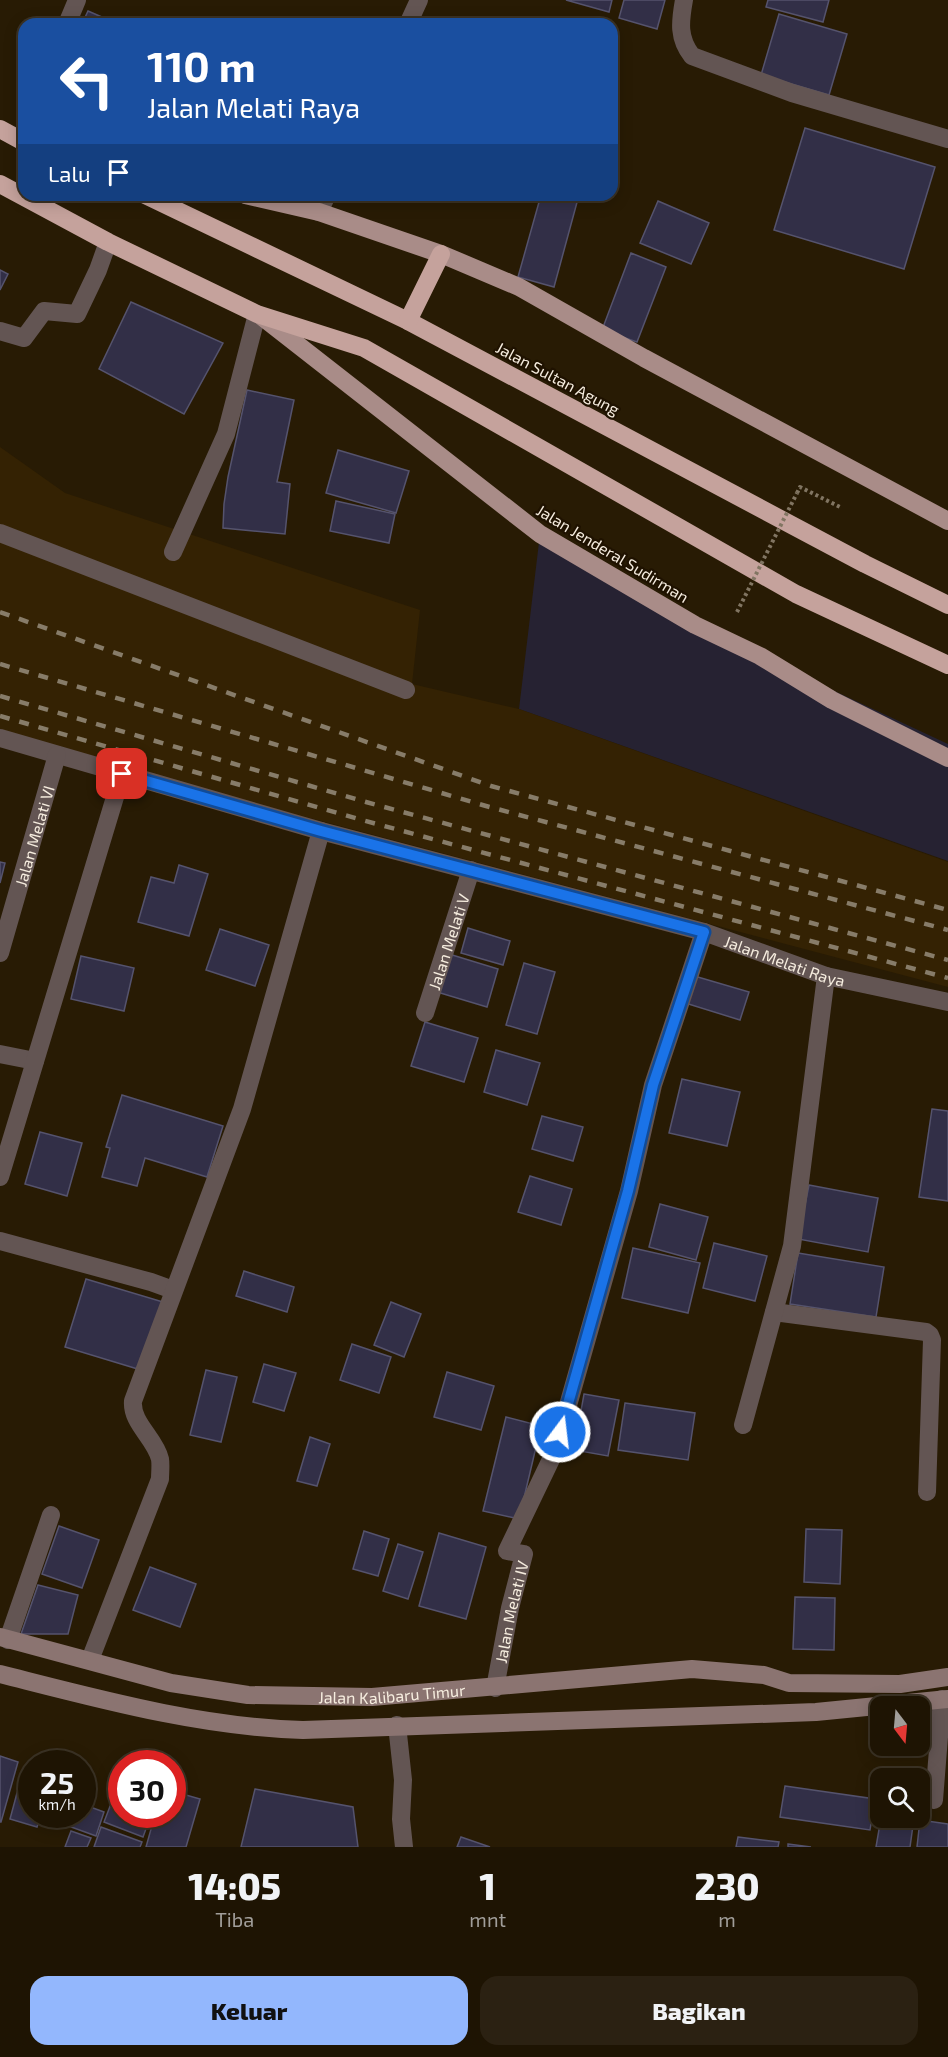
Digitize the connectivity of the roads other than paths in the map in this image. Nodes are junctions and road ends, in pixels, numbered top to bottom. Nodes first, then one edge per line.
1 (77, 0) edge
2 (419, 0) edge
3 (684, 0) edge
4 (70, 18) edge
5 (411, 18) edge
6 (0, 129) edge
7 (18, 136) edge
8 (948, 139) edge
9 (0, 184) edge
10 (18, 194) edge
11 (32, 201) edge
12 (158, 201) edge
13 (271, 201) edge
14 (325, 201) edge
15 (320, 212) junction
16 (108, 242) junction
17 (441, 254) junction
18 (257, 314) junction
19 (408, 321) junction
20 (0, 331) edge
21 (948, 521) edge
22 (0, 533) edge
23 (173, 552) dead end
24 (948, 605) edge
25 (948, 665) edge
26 (406, 690) dead end
27 (0, 738) edge
28 (57, 755) junction
29 (948, 758) edge
30 (122, 774) junction
31 (321, 831) junction
32 (471, 870) junction
33 (704, 932) junction
34 (0, 953) edge
35 (826, 976) junction
36 (948, 1002) edge
37 (425, 1013) dead end
38 (0, 1054) edge
39 (35, 1061) junction
40 (0, 1178) edge
41 (0, 1241) edge
42 (173, 1290) junction
43 (774, 1312) junction
44 (743, 1425) dead end
45 (927, 1492) dead end
46 (51, 1515) dead end
47 (4, 1639) edge
48 (90, 1660) junction
49 (0, 1674) edge
50 (948, 1677) edge
51 (789, 1683) junction
52 (495, 1688) junction
53 (945, 1699) edge
54 (789, 1712) junction
55 (397, 1725) junction
56 (934, 1800) dead end
57 (404, 1847) edge

1 - 4 street
2 - 5 street
3 - 8 street
6 - 7 highway
9 - 10 highway, Jalan Jenderal Sudirman
11 - 16 highway, Jalan Jenderal Sudirman
12 - 19 highway, Jalan Sultan Agung
13 - 15 main road
14 - 15 street
15 - 17 main road
16 - 18 highway, Jalan Jenderal Sudirman
16 - 20 street
17 - 19 highway
17 - 21 main road
18 - 23 street
18 - 25 highway, Jalan Jenderal Sudirman
18 - 29 main road, Jalan Jenderal Sudirman
19 - 24 highway, Jalan Sultan Agung
22 - 26 street
27 - 28 street, Jalan Melati Raya
28 - 30 street, Jalan Melati Raya
28 - 34 street, Jalan Melati VI
30 - 31 street, Jalan Melati Raya
30 - 39 street
31 - 32 street, Jalan Melati Raya
31 - 42 street
32 - 33 street, Jalan Melati Raya
32 - 37 street, Jalan Melati V
33 - 35 street, Jalan Melati Raya
33 - 52 street, Jalan Melati IV
35 - 36 street, Jalan Melati Raya
35 - 43 street
38 - 39 street
39 - 40 street
41 - 42 street
42 - 48 street
43 - 44 street
43 - 45 street
46 - 47 street
47 - 48 street, Jalan Kalibaru Timur
48 - 52 street, Jalan Kalibaru Timur
49 - 55 street, Jalan Kalibaru Timur
50 - 51 street, Jalan Kalibaru Timur
51 - 52 street, Jalan Kalibaru Timur
51 - 54 street
53 - 54 street, Jalan Kalibaru Timur
53 - 56 street
54 - 55 street, Jalan Kalibaru Timur
55 - 57 street

